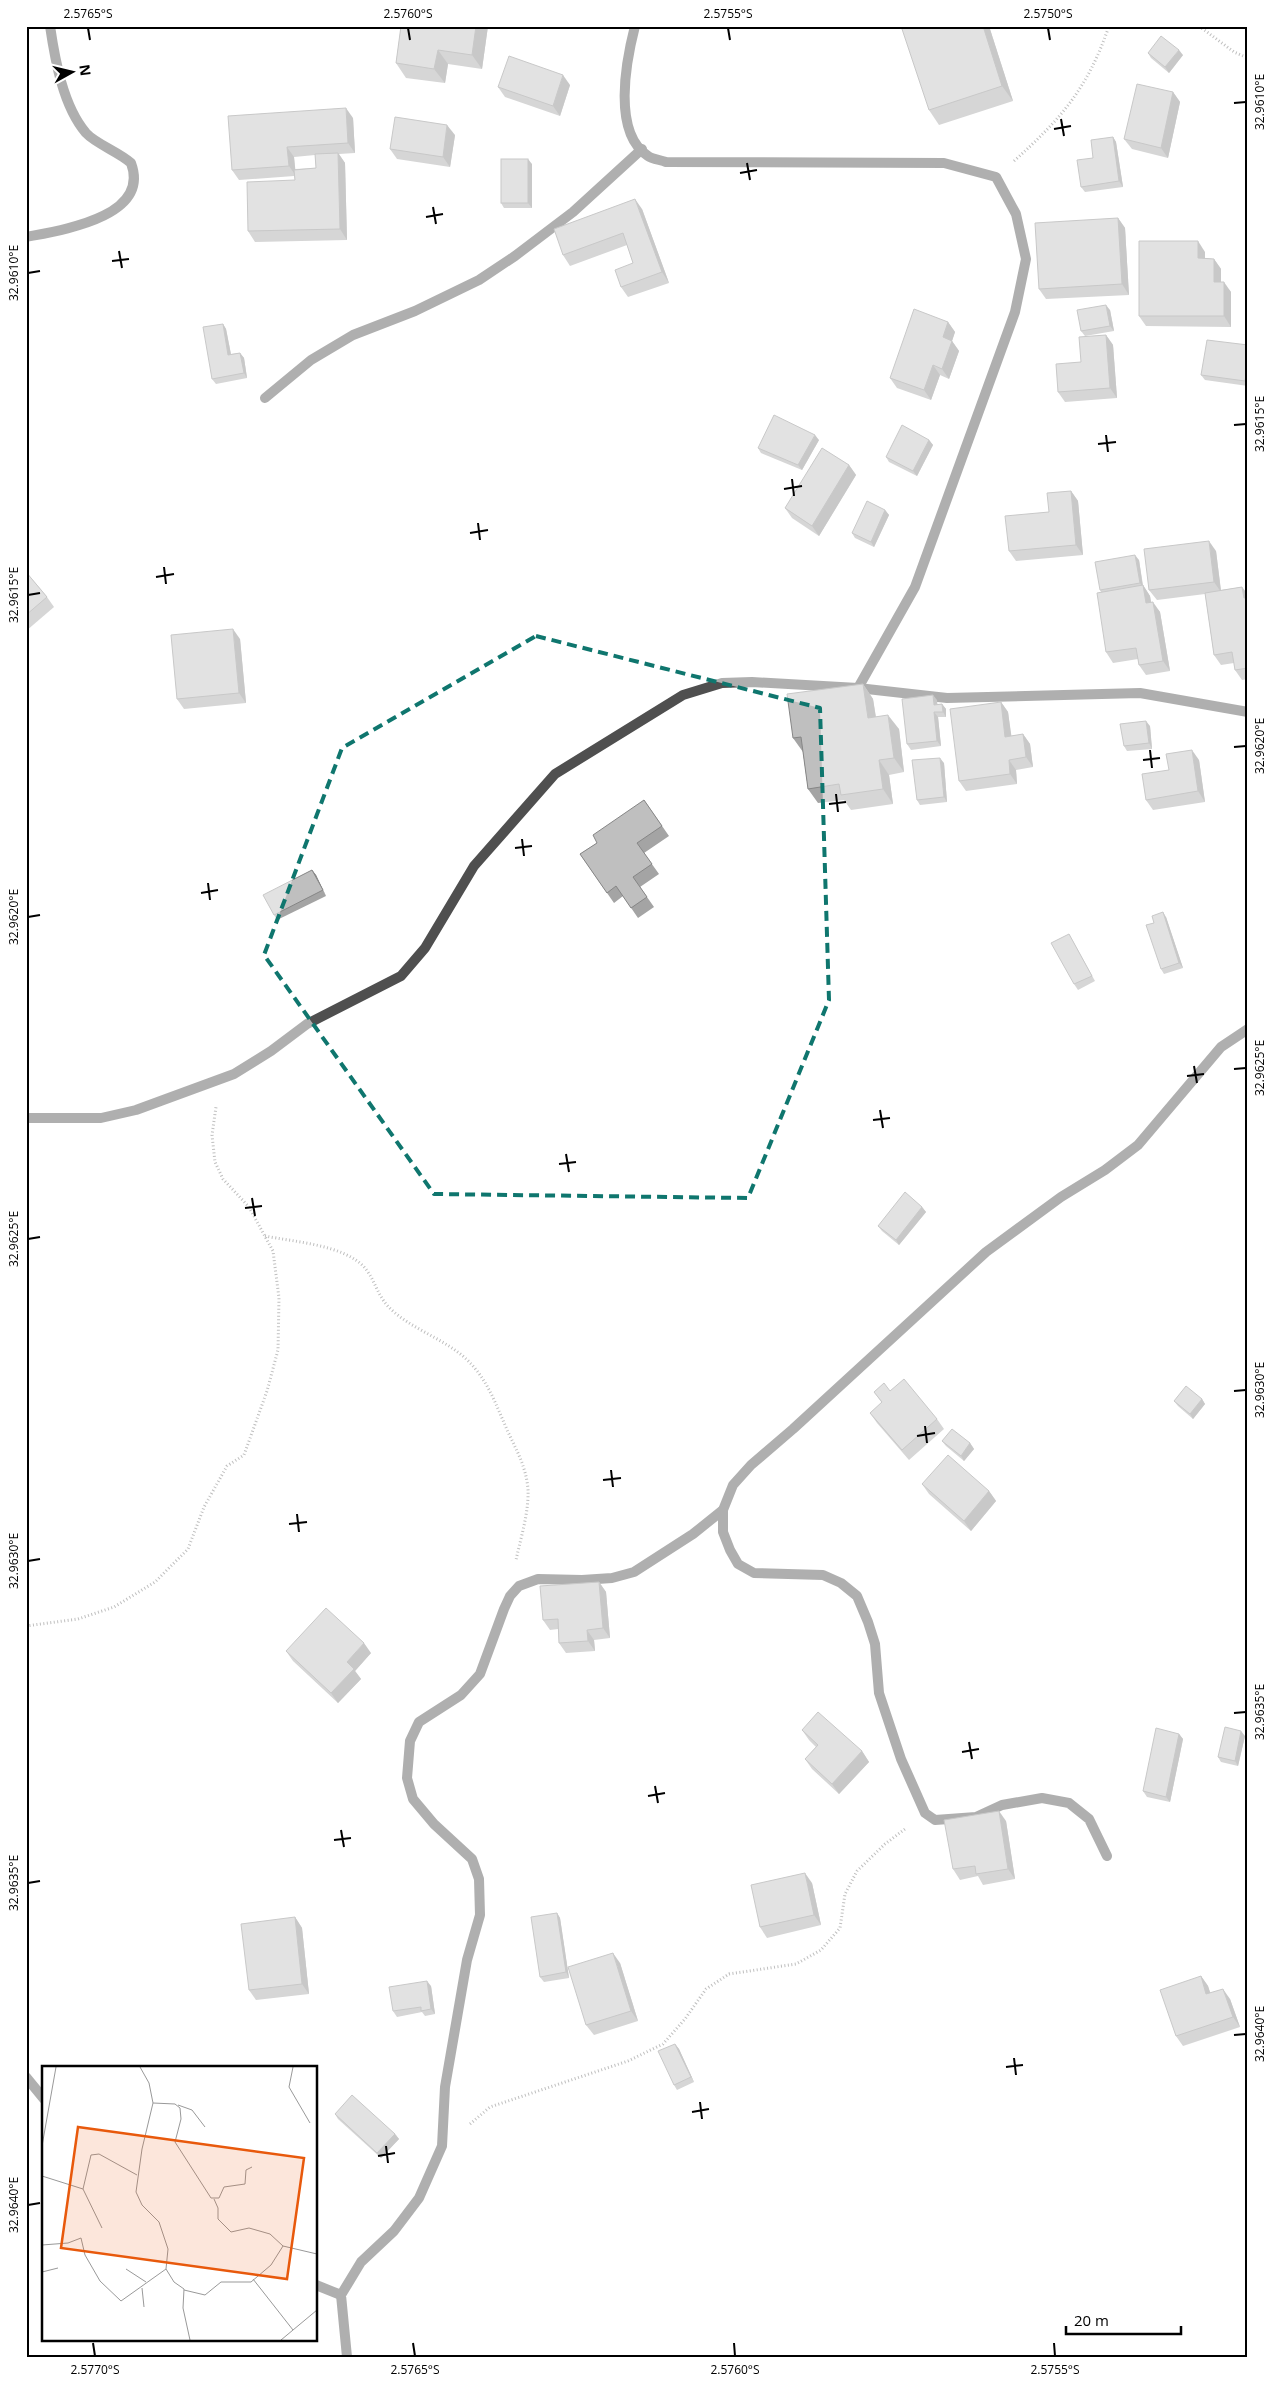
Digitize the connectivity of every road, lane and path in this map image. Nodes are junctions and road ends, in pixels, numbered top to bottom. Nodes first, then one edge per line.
1 (50, 26) edge
2 (634, 26) edge
3 (1109, 26) edge
4 (1199, 26) edge
5 (1248, 58) edge
6 (642, 149) junction
7 (996, 177) junction
8 (26, 237) edge
9 (265, 398) dead end
10 (858, 688) junction
11 (1248, 712) edge
12 (1248, 1029) edge
13 (220, 1079) junction
14 (26, 1118) edge
15 (265, 1236) junction
16 (723, 1510) junction
17 (519, 1586) junction
18 (26, 1626) edge
19 (926, 1814) junction
20 (1107, 1856) dead end
21 (26, 2077) edge
22 (42, 2097) edge
23 (442, 2146) junction
24 (318, 2286) edge
25 (341, 2295) junction
26 (347, 2357) edge

1 - 8 street
2 - 6 street
3 - 7 path
4 - 5 path
6 - 7 street
6 - 9 street
7 - 10 street
10 - 11 street
10 - 13 street
12 - 16 street
13 - 14 street
13 - 15 path
15 - 17 path
15 - 18 path
16 - 17 street
16 - 19 street
17 - 23 street
19 - 20 street
19 - 23 path
21 - 22 street
23 - 25 street
24 - 25 street
25 - 26 street

